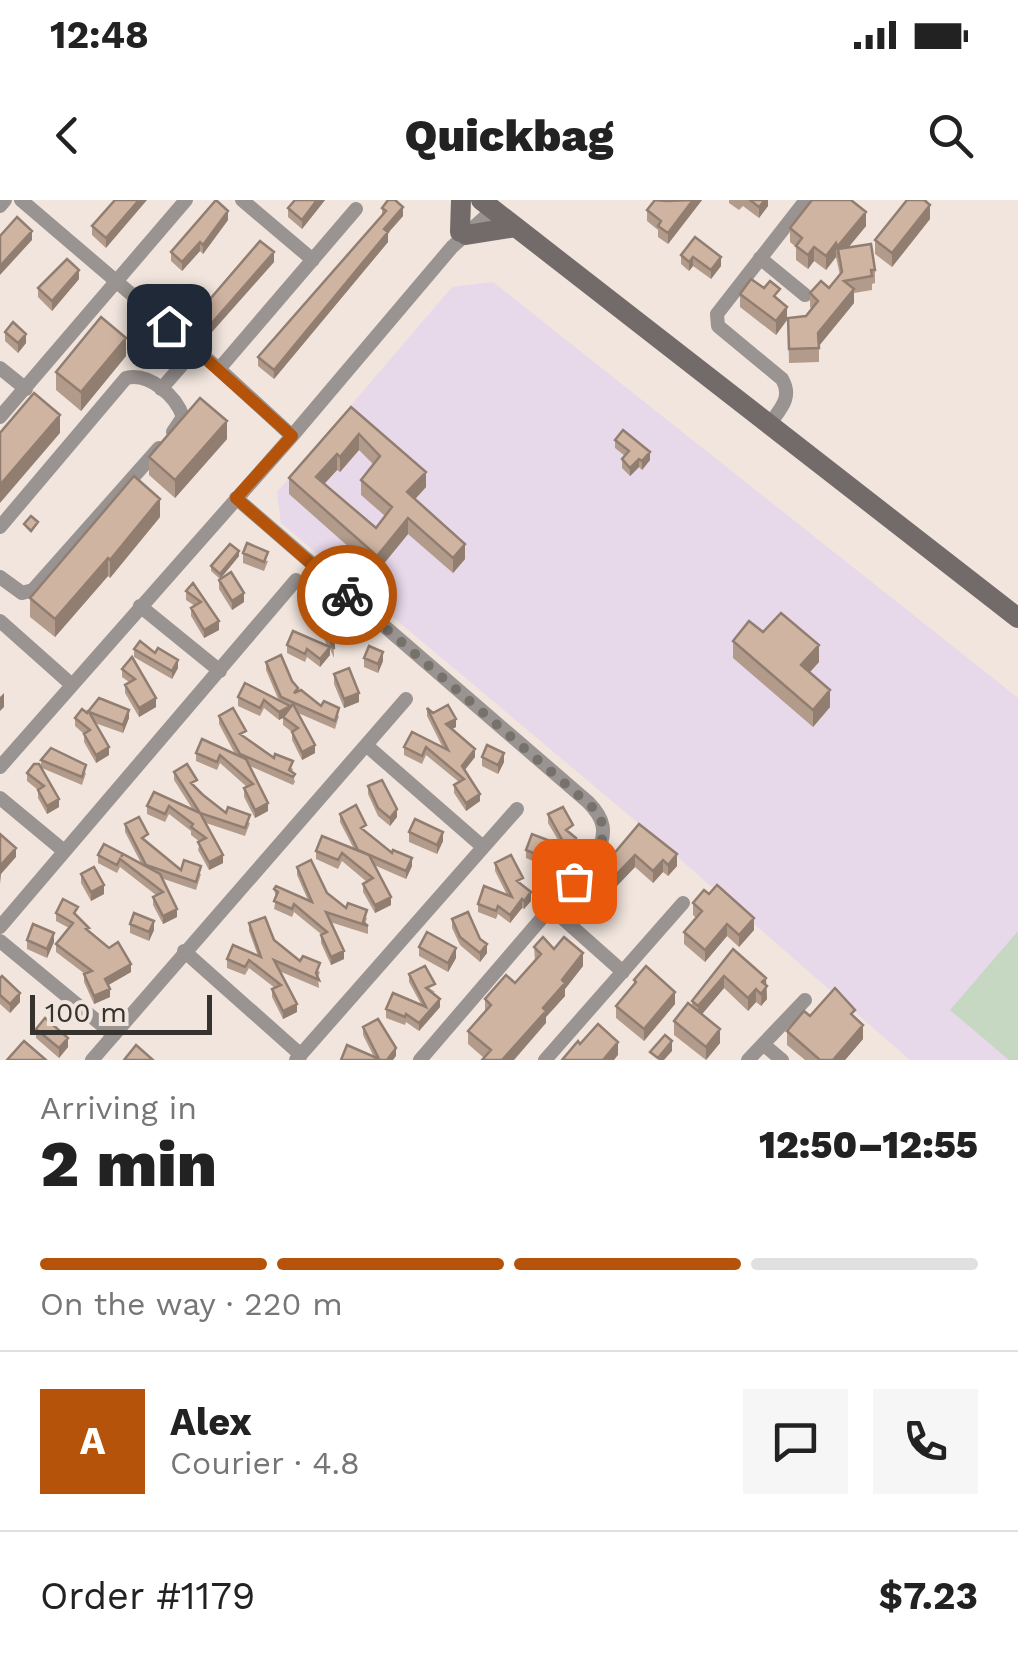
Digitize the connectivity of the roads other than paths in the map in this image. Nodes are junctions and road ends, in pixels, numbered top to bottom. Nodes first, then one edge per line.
1 (5, 200) edge
2 (21, 200) edge
3 (186, 200) edge
4 (242, 200) edge
5 (461, 200) edge
6 (806, 200) edge
7 (486, 203) edge
8 (0, 206) edge
9 (356, 209) dead end
10 (516, 227) junction
11 (459, 238) junction
12 (760, 258) junction
13 (313, 260) junction
14 (116, 280) junction
15 (805, 295) dead end
16 (196, 349) junction
17 (0, 368) edge
18 (219, 368) junction
19 (26, 389) junction
20 (161, 389) junction
21 (0, 418) edge
22 (769, 425) junction
23 (292, 436) junction
24 (236, 498) junction
25 (0, 527) edge
26 (0, 577) edge
27 (296, 580) dead end
28 (140, 606) junction
29 (1018, 618) edge
30 (0, 620) edge
31 (220, 671) junction
32 (72, 685) junction
33 (406, 698) dead end
34 (366, 745) junction
35 (0, 768) edge
36 (0, 798) edge
37 (516, 809) dead end
38 (482, 847) junction
39 (64, 851) junction
40 (684, 903) dead end
41 (551, 908) junction
42 (0, 927) edge
43 (0, 941) edge
44 (184, 952) junction
45 (623, 972) junction
46 (804, 1000) dead end
47 (114, 1035) junction
48 (763, 1044) junction
49 (298, 1057) edge
50 (92, 1060) edge
51 (420, 1060) edge
52 (545, 1060) edge
53 (748, 1060) edge
54 (782, 1060) edge

1 - 8 street
2 - 14 street
3 - 14 street
4 - 13 street
5 - 11 street
6 - 12 street
7 - 10 street
7 - 11 street
9 - 13 street
10 - 11 street
10 - 22 street
11 - 23 street
12 - 15 street
12 - 22 street
13 - 18 street
14 - 16 street
14 - 19 street
16 - 18 street
16 - 20 street
17 - 19 street
18 - 23 street
19 - 21 street
20 - 25 street
20 - 26 street
22 - 29 street
23 - 24 street
24 - 28 street
24 - 41 street
27 - 31 street
28 - 31 street
28 - 32 street
30 - 32 street
31 - 39 street
32 - 35 street
33 - 34 street
34 - 38 street
34 - 44 street
36 - 39 street
37 - 38 street
38 - 49 street
39 - 42 street
40 - 45 street
41 - 45 street
41 - 51 street
43 - 47 street
44 - 47 street
44 - 49 street
45 - 52 street
46 - 48 street
47 - 50 street
48 - 53 street
48 - 54 street

